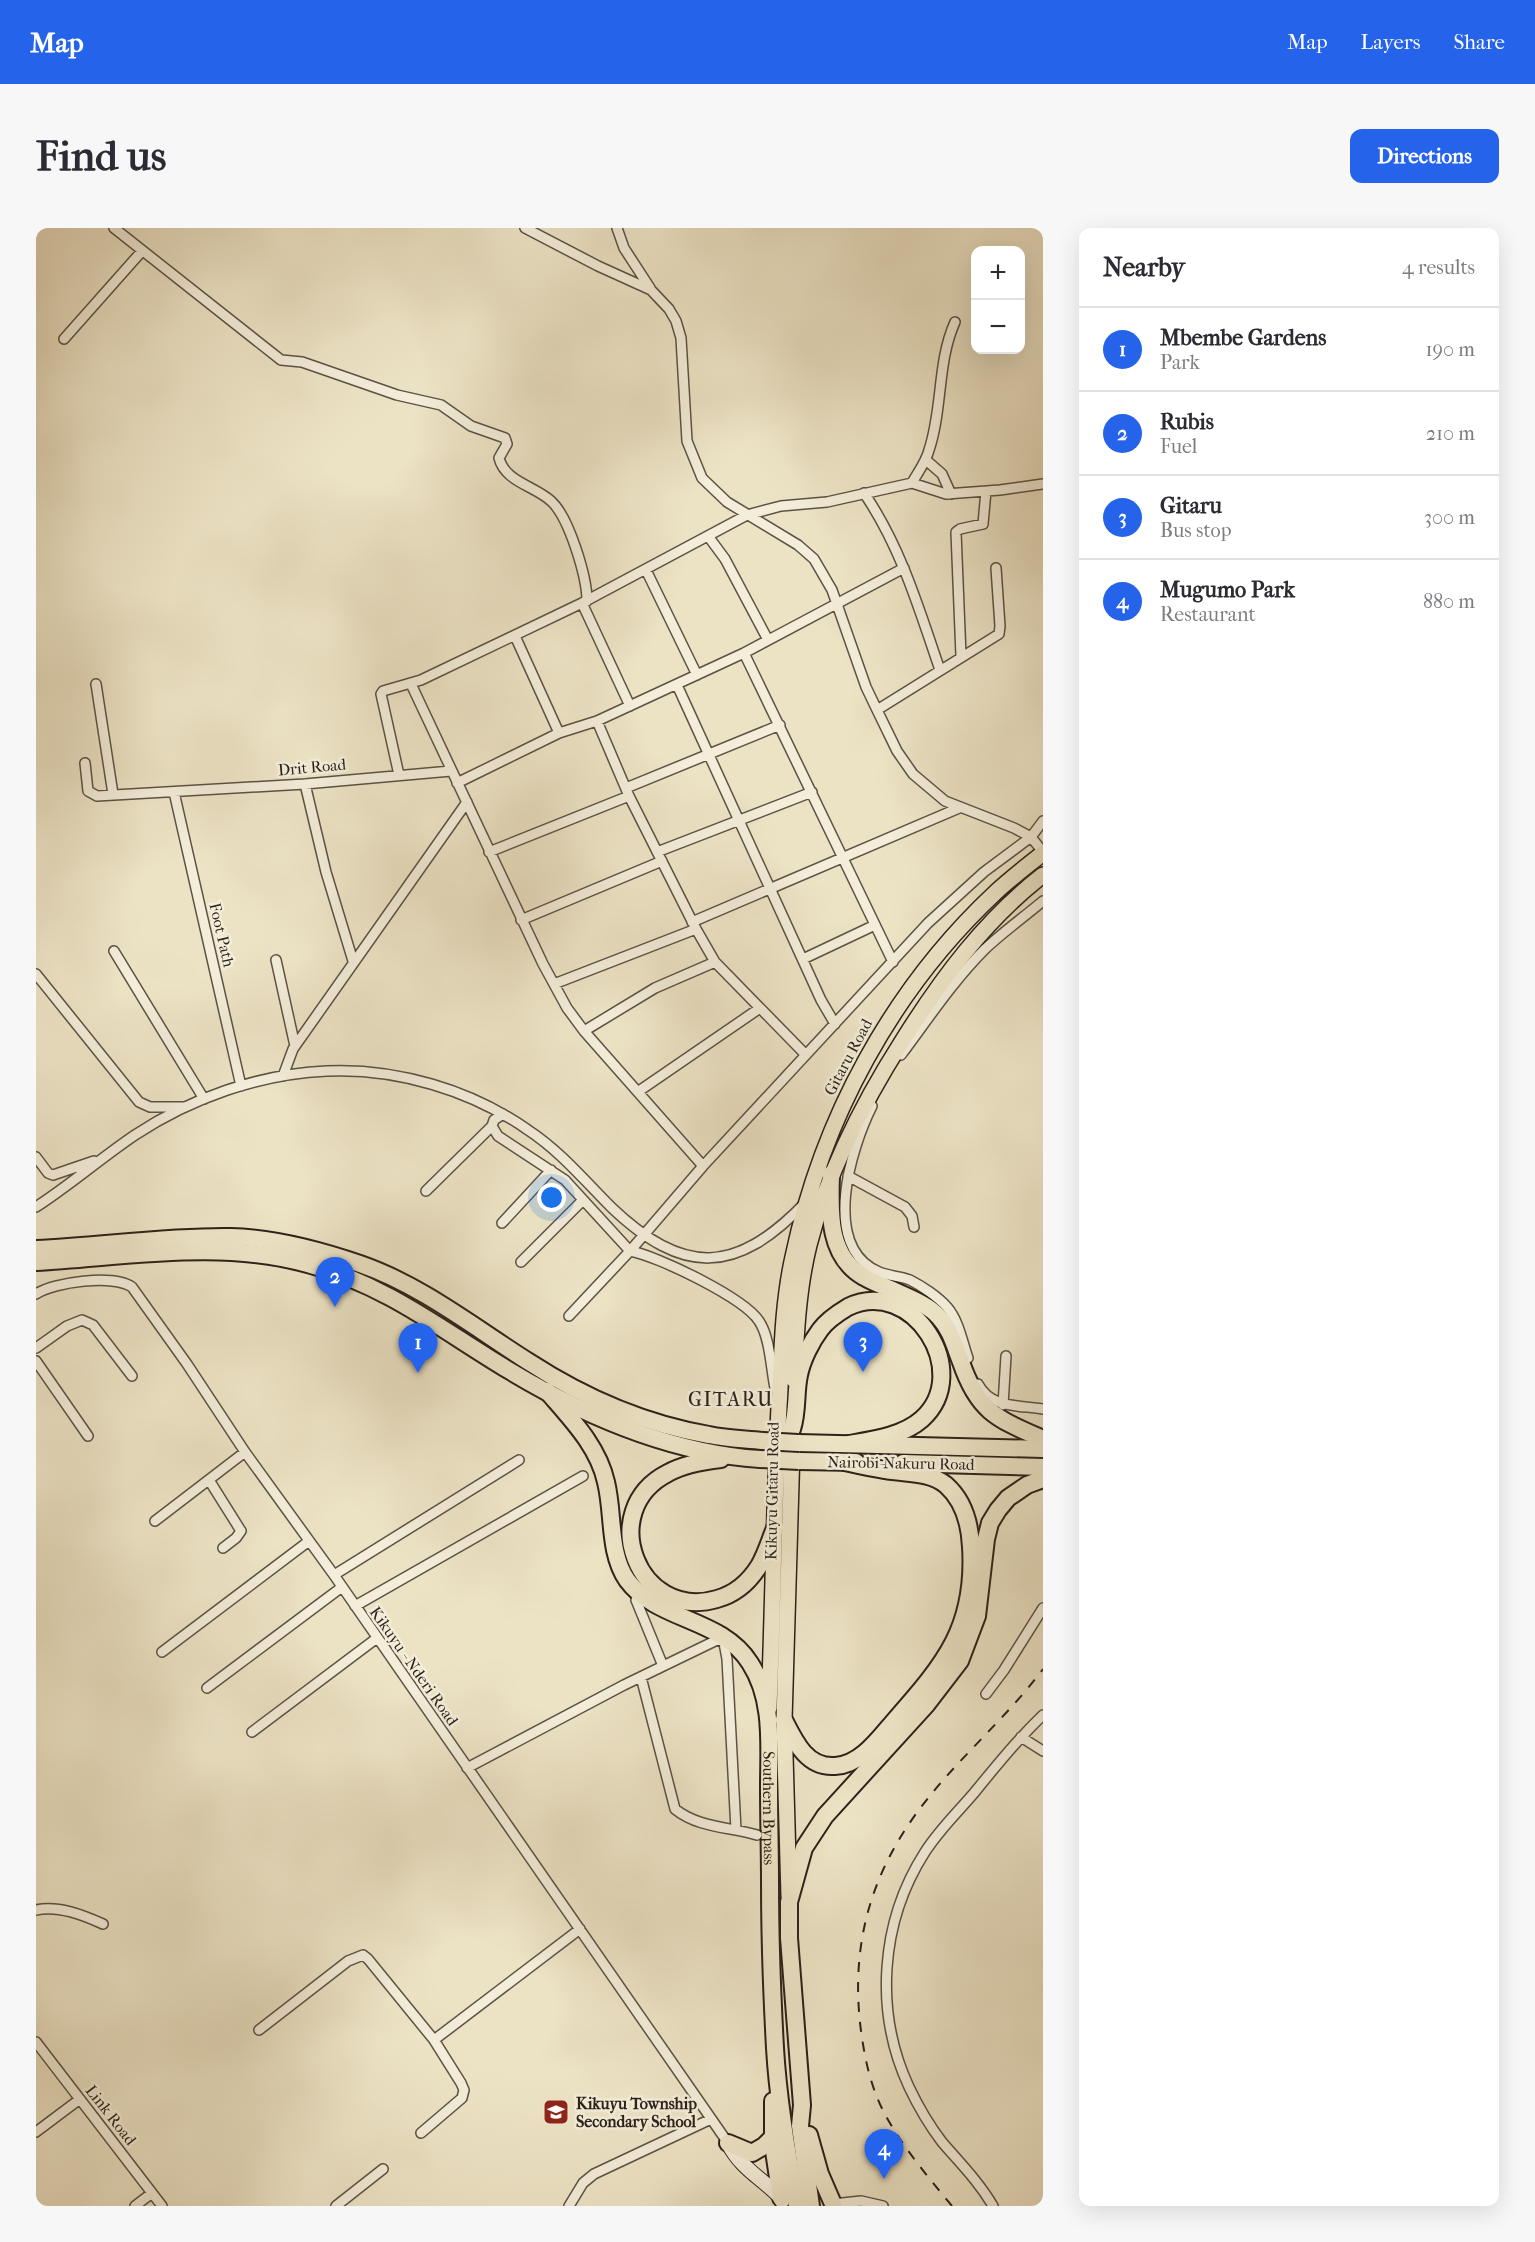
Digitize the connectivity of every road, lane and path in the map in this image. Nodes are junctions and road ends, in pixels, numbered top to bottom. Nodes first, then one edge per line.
1 (114, 228) edge
2 (525, 228) edge
3 (617, 228) edge
4 (142, 251) junction
5 (651, 290) junction
6 (955, 322) dead end
7 (64, 339) dead end
8 (926, 460) junction
9 (912, 483) junction
10 (1043, 484) edge
11 (986, 491) junction
12 (864, 493) junction
13 (951, 494) junction
14 (747, 515) junction
15 (708, 536) junction
16 (904, 568) junction
17 (996, 568) dead end
18 (646, 570) junction
19 (585, 602) junction
20 (838, 604) junction
21 (514, 636) junction
22 (768, 640) junction
23 (744, 653) junction
24 (961, 656) junction
25 (940, 669) junction
26 (697, 675) junction
27 (96, 684) dead end
28 (411, 684) junction
29 (677, 685) junction
30 (630, 706) junction
31 (876, 710) junction
32 (597, 721) junction
33 (780, 725) junction
34 (559, 733) junction
35 (710, 754) junction
36 (86, 763) dead end
37 (451, 771) junction
38 (399, 775) junction
39 (457, 783) junction
40 (304, 784) junction
41 (174, 792) junction
42 (628, 792) junction
43 (812, 792) junction
44 (113, 794) junction
45 (467, 802) junction
46 (959, 808) junction
47 (740, 819) junction
48 (1043, 821) edge
49 (1031, 837) junction
50 (1041, 850) edge
51 (489, 852) junction
52 (657, 852) junction
53 (843, 858) junction
54 (662, 861) junction
55 (1043, 874) edge
56 (772, 888) junction
57 (1043, 901) edge
58 (521, 920) junction
59 (694, 925) junction
60 (875, 925) junction
61 (114, 951) dead end
62 (803, 959) junction
63 (276, 960) dead end
64 (353, 961) junction
65 (715, 962) junction
66 (893, 962) junction
67 (36, 974) edge
68 (554, 984) junction
69 (760, 1008) junction
70 (835, 1024) junction
71 (584, 1031) junction
72 (295, 1046) junction
73 (806, 1055) junction
74 (283, 1076) junction
75 (241, 1086) junction
76 (639, 1091) junction
77 (204, 1099) junction
78 (186, 1107) junction
79 (502, 1114) junction
80 (492, 1126) junction
81 (36, 1157) edge
82 (104, 1157) junction
83 (703, 1166) junction
84 (551, 1170) junction
85 (840, 1175) junction
86 (426, 1191) dead end
87 (583, 1200) junction
88 (806, 1202) junction
89 (36, 1207) edge
90 (502, 1223) dead end
91 (914, 1227) dead end
92 (644, 1233) junction
93 (36, 1250) edge
94 (630, 1251) junction
95 (36, 1262) edge
96 (521, 1262) dead end
97 (36, 1294) edge
98 (569, 1316) dead end
99 (36, 1348) edge
100 (1006, 1356) dead end
101 (36, 1361) edge
102 (132, 1376) dead end
103 (547, 1391) junction
104 (1003, 1405) junction
105 (779, 1409) junction
106 (1043, 1409) edge
107 (88, 1436) dead end
108 (795, 1436) junction
109 (1043, 1439) edge
110 (849, 1444) junction
111 (1043, 1449) edge
112 (245, 1452) junction
113 (734, 1457) junction
114 (519, 1460) dead end
115 (845, 1462) junction
116 (1043, 1467) edge
117 (583, 1476) dead end
118 (1043, 1479) edge
119 (209, 1480) junction
120 (155, 1521) dead end
121 (775, 1527) junction
122 (309, 1541) junction
123 (223, 1548) dead end
124 (334, 1575) junction
125 (342, 1587) junction
126 (636, 1600) dead end
127 (355, 1606) junction
128 (1043, 1608) edge
129 (377, 1638) junction
130 (162, 1652) dead end
131 (663, 1666) junction
132 (641, 1677) junction
133 (207, 1688) dead end
134 (986, 1694) dead end
135 (1043, 1714) edge
136 (777, 1719) junction
137 (252, 1732) dead end
138 (1021, 1737) junction
139 (1043, 1751) edge
140 (467, 1768) junction
141 (784, 1776) joint
142 (736, 1830) junction
143 (757, 1835) dead end
144 (789, 1902) junction
145 (36, 1910) edge
146 (103, 1924) dead end
147 (580, 1929) junction
148 (259, 2030) dead end
149 (434, 2040) junction
150 (36, 2042) edge
151 (775, 2049) junction
152 (80, 2099) junction
153 (802, 2105) junction
154 (711, 2119) junction
155 (36, 2132) edge
156 (421, 2133) dead end
157 (772, 2138) junction
158 (728, 2143) junction
159 (383, 2169) dead end
160 (152, 2193) junction
161 (782, 2202) edge
162 (834, 2205) edge
163 (135, 2206) edge
164 (162, 2206) edge
165 (336, 2206) edge
166 (569, 2206) edge
167 (797, 2206) edge
168 (811, 2206) edge
169 (883, 2206) edge
170 (993, 2206) edge

1 - 4 street
2 - 5 street
3 - 5 street
4 - 7 street
4 - 19 street
5 - 14 street
6 - 8 street
8 - 9 street
8 - 13 street
9 - 12 street
9 - 13 street
10 - 11 street
11 - 13 street
11 - 24 street
12 - 14 street
12 - 16 street
14 - 15 street
14 - 20 street
15 - 18 street
15 - 22 street
16 - 20 street
16 - 25 street
17 - 24 street
18 - 19 street
18 - 26 street
19 - 21 street
19 - 30 street
20 - 22 street
20 - 31 street
21 - 28 street
21 - 34 street
22 - 23 street
23 - 26 street
23 - 33 street
24 - 25 street
25 - 31 street
26 - 29 street
27 - 44 street
28 - 37 street
28 - 38 street
29 - 30 street
29 - 35 street
30 - 32 street
31 - 46 street
32 - 34 street
32 - 42 street
33 - 35 street
33 - 43 street
34 - 39 street
35 - 42 street
35 - 47 street
36 - 44 street, Drit Road
37 - 38 street, Drit Road
37 - 39 street
38 - 40 street, Drit Road
39 - 45 street
40 - 41 street, Drit Road
40 - 64 street
41 - 44 street, Drit Road
41 - 75 street, Foot Path
42 - 51 street
42 - 52 street
43 - 47 street
43 - 53 street
45 - 51 street
45 - 64 street
46 - 49 street
46 - 53 street
47 - 52 street
47 - 56 street
48 - 49 street
49 - 50 street
49 - 66 street
50 - 88 main road, Gitaru Road
51 - 58 street
52 - 54 street
53 - 56 street
53 - 60 street
54 - 58 street
54 - 59 street
55 - 85 main road
56 - 59 street
56 - 62 street
57 - 85 street
58 - 68 street
59 - 65 street
59 - 68 street
60 - 62 street
60 - 66 street
61 - 77 street
62 - 70 street
63 - 72 street
64 - 72 street
65 - 69 street
65 - 71 street
66 - 70 street
67 - 78 street
68 - 71 street
69 - 73 street
69 - 76 street
70 - 73 street
71 - 76 street
72 - 74 street
73 - 83 street
74 - 75 street
74 - 79 street
75 - 77 street
76 - 83 street
77 - 78 street
78 - 82 street
79 - 80 street
79 - 92 street
80 - 84 street
80 - 86 street
81 - 82 street
82 - 89 street
83 - 92 street
84 - 87 street
84 - 90 street
85 - 91 street
85 - 104 street
85 - 108 main road, Kikuyu Gitaru Road
85 - 109 highway
87 - 94 street
87 - 96 street
88 - 92 street
88 - 105 main road, Gitaru Road
92 - 94 street
93 - 108 highway, Nairobi-Nakuru Road, bridge
94 - 98 street
94 - 105 street
95 - 103 highway
97 - 112 street, Kikuyu - Nderi Road
99 - 102 street
100 - 104 street
101 - 107 street
103 - 113 highway
103 - 136 highway
104 - 106 street
105 - 121 main road, Southern Bypass
108 - 110 highway, Nairobi-Nakuru Road
108 - 110 highway
108 - 136 main road, Kikuyu Gitaru Road
110 - 111 highway, Nairobi-Nakuru Road
112 - 119 street
112 - 122 street, Kikuyu - Nderi Road
113 - 115 highway, Nairobi-Nakuru Road, bridge
113 - 121 highway
114 - 124 street
115 - 116 highway, Nairobi-Nakuru Road
115 - 136 highway
117 - 127 street
118 - 144 highway
119 - 120 street
119 - 123 street
121 - 136 main road, Southern Bypass
122 - 124 street, Kikuyu - Nderi Road
122 - 130 street
124 - 125 street, Kikuyu - Nderi Road
125 - 127 street, Kikuyu - Nderi Road
125 - 133 street
126 - 131 street
127 - 129 street, Kikuyu - Nderi Road
128 - 134 street
129 - 137 street
129 - 140 street, Kikuyu - Nderi Road
131 - 132 street
131 - 142 street
132 - 140 street
132 - 142 street
135 - 138 street
136 - 141 main road, Kikuyu Gitaru Road
136 - 151 highway, Southern Bypass
138 - 139 street
138 - 170 street
140 - 147 street, Kikuyu - Nderi Road
141 - 144 main road, Southern Bypass
142 - 143 street
144 - 153 highway, Southern Bypass
145 - 146 street
147 - 149 street
147 - 154 street, Kikuyu - Nderi Road
148 - 149 street
149 - 156 street
150 - 152 street, Link Road
151 - 157 highway
151 - 167 highway, Southern Bypass
152 - 155 street
152 - 160 street, Link Road
153 - 162 highway
153 - 168 highway, Southern Bypass
154 - 158 street, Kikuyu - Nderi Road
154 - 166 street
157 - 158 highway
157 - 161 highway
158 - 161 street
159 - 165 street
160 - 163 street
160 - 164 street, Link Road
162 - 169 street

